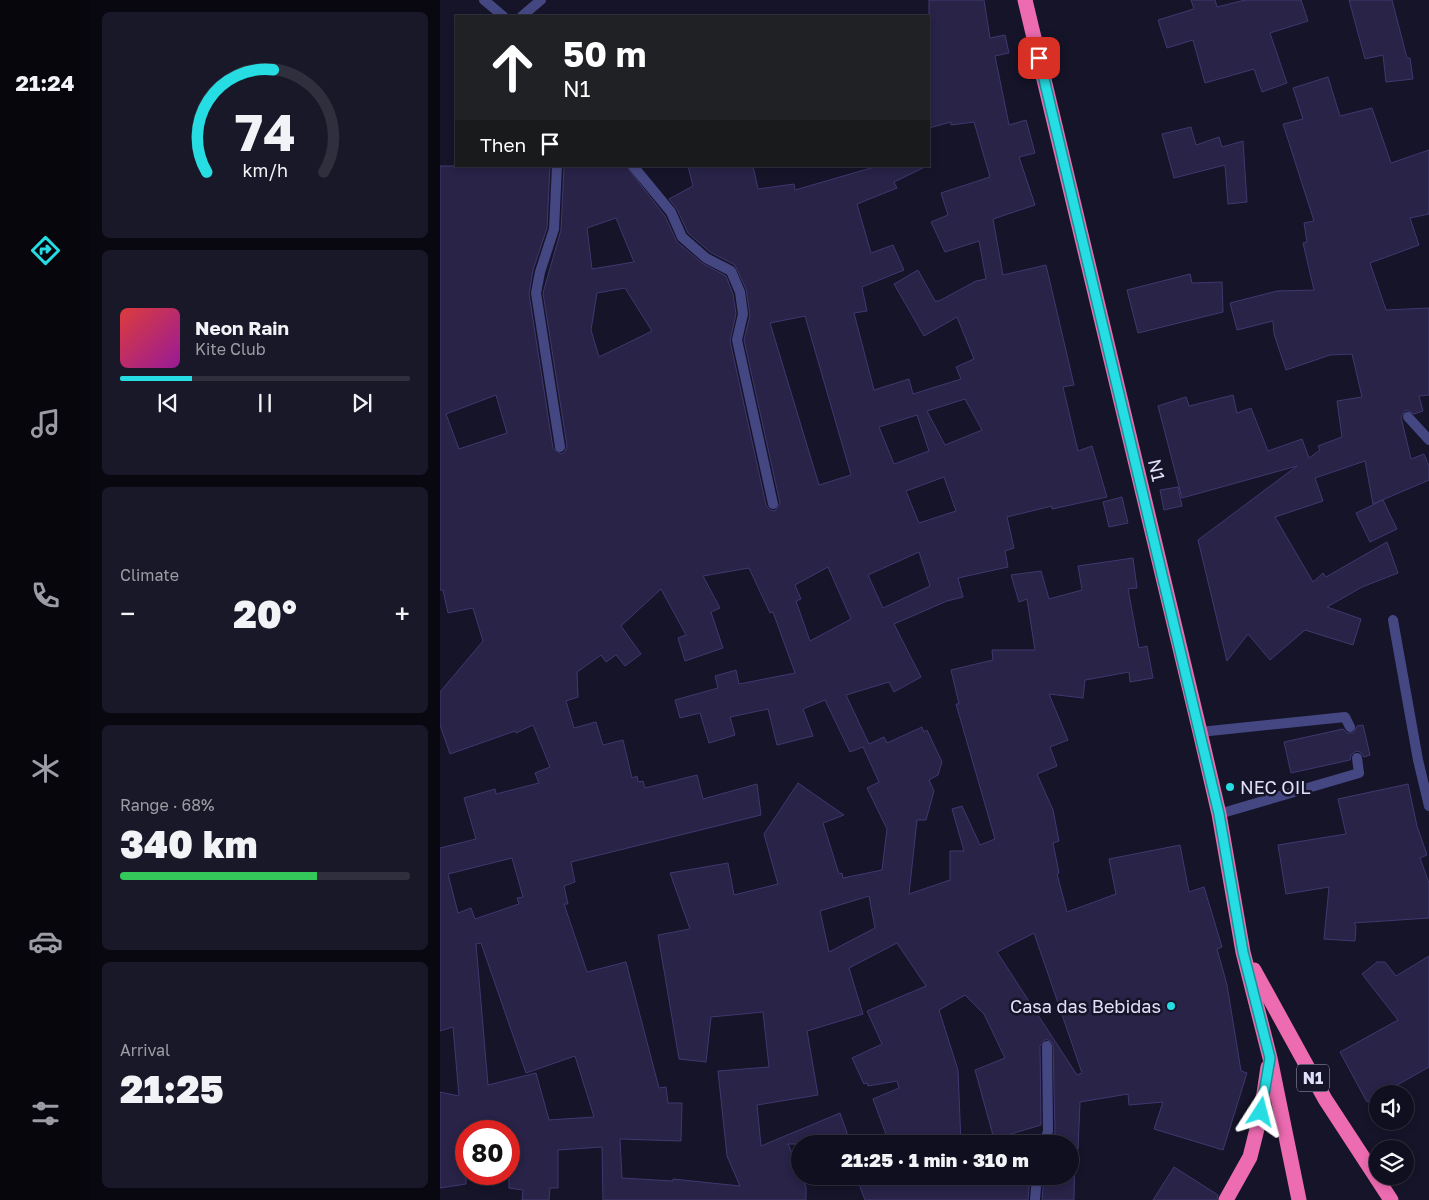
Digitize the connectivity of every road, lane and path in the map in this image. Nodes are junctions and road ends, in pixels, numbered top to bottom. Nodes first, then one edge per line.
1 (484, 0) edge
2 (541, 0) edge
3 (1025, 0) edge
4 (502, 15) edge
5 (523, 15) edge
6 (558, 167) edge
7 (634, 167) edge
8 (1408, 417) dead end
9 (1429, 440) edge
10 (560, 447) dead end
11 (773, 504) dead end
12 (1393, 620) dead end
13 (1350, 727) dead end
14 (1200, 732) junction
15 (1357, 758) dead end
16 (1429, 806) edge
17 (1219, 814) junction
18 (1243, 952) junction
19 (1047, 1046) dead end
20 (1270, 1058) junction
21 (1047, 1135) edge
22 (1036, 1185) edge
23 (1035, 1200) edge
24 (1226, 1200) edge
25 (1299, 1200) edge
26 (1391, 1200) edge

1 - 4 street
2 - 5 street
3 - 14 highway, N1
6 - 10 street
7 - 11 street
8 - 9 street
12 - 16 street
13 - 14 street
14 - 17 highway, N1
15 - 17 street
17 - 18 highway, N1
18 - 20 highway, N1
18 - 26 highway, N1
19 - 21 street
20 - 24 highway
20 - 25 highway, N1
22 - 23 street

